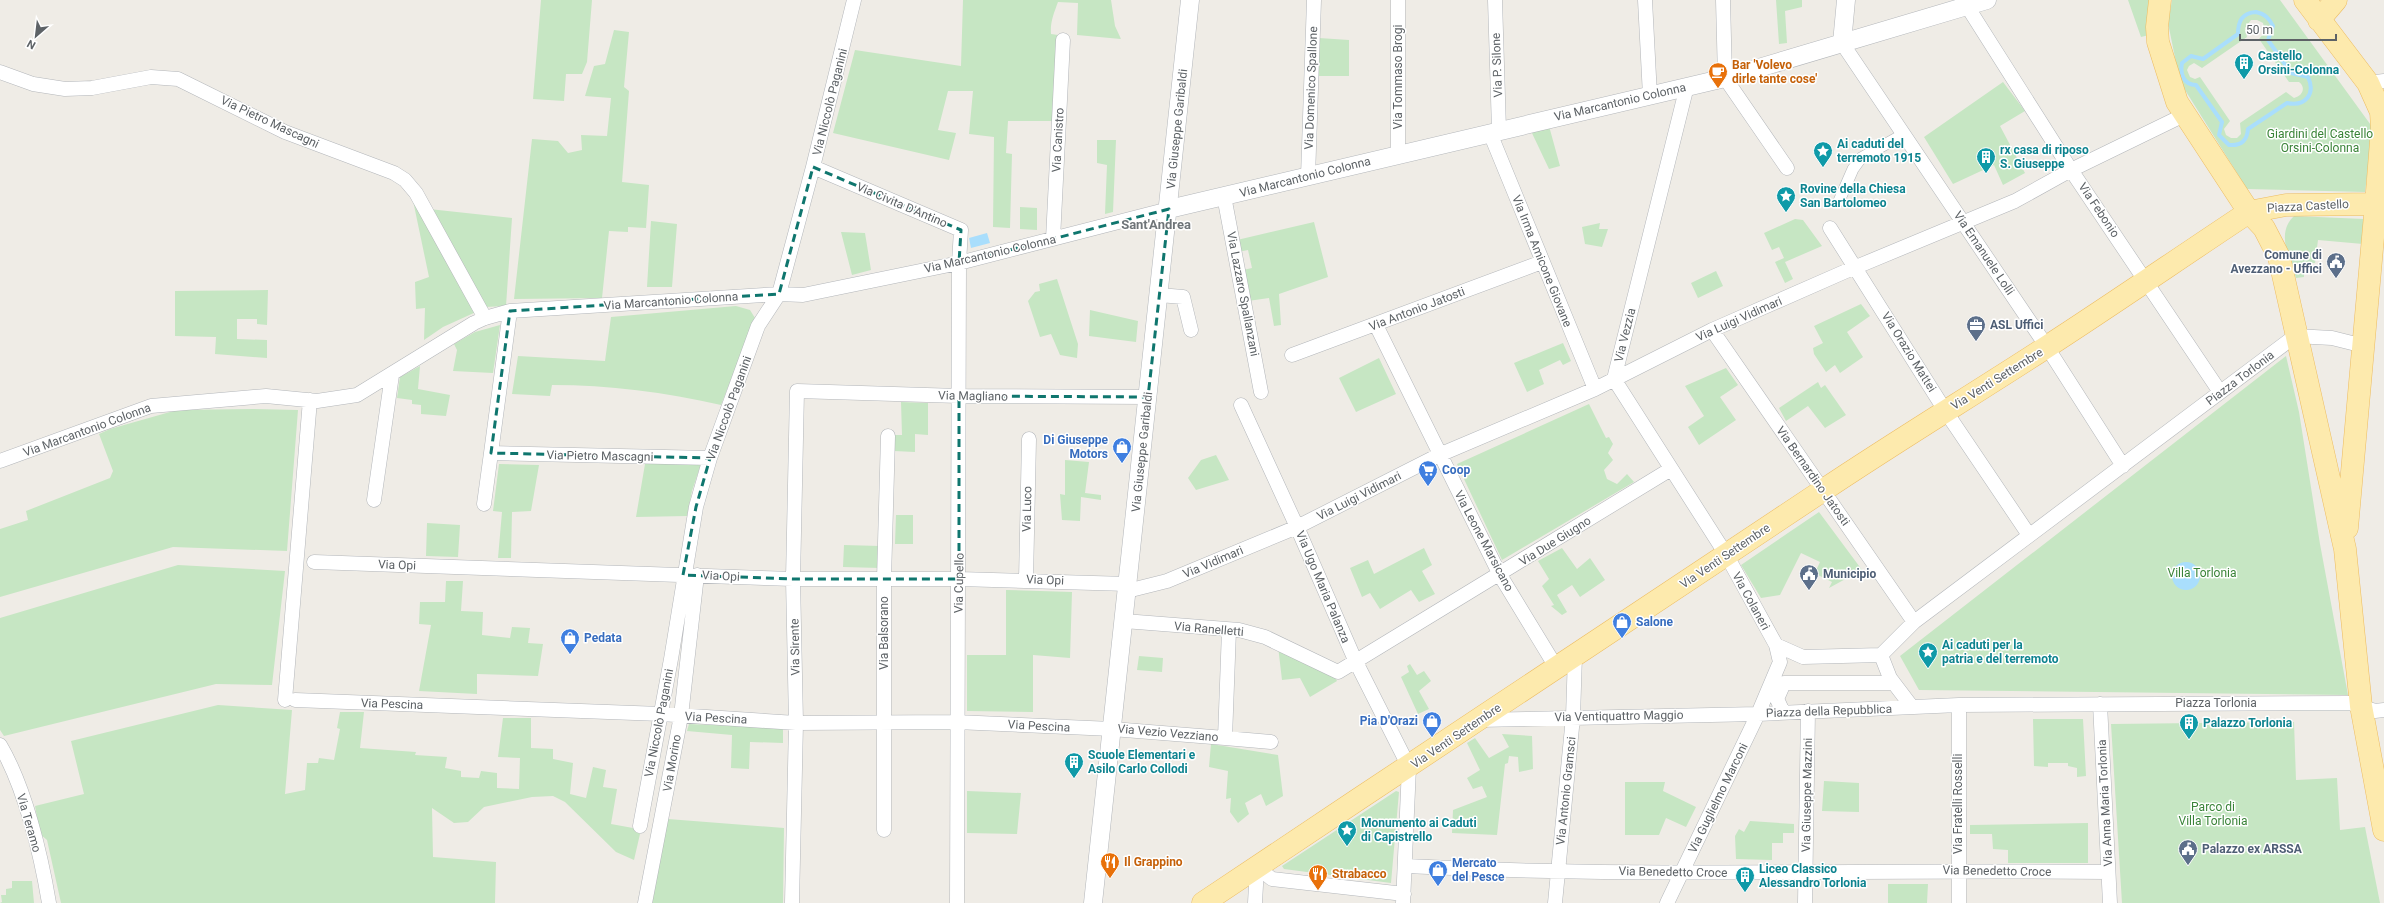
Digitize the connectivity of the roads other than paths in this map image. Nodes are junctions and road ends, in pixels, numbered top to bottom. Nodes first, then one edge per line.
1 (854, 0) edge
2 (1190, 0) edge
3 (1314, 0) edge
4 (1398, 0) edge
5 (1495, 0) edge
6 (1645, 0) edge
7 (1724, 0) edge
8 (1846, 0) edge
9 (1987, 0) edge
10 (2160, 0) edge
11 (2305, 0) edge
12 (2336, 0) edge
13 (1967, 6) junction
14 (2319, 20) junction
15 (1063, 40) dead end
16 (1842, 43) junction
17 (0, 72) edge
18 (1725, 78) junction
19 (2376, 82) edge
20 (1687, 86) junction
21 (1650, 96) junction
22 (2184, 115) junction
23 (1494, 131) junction
24 (1904, 134) junction
25 (1398, 154) junction
26 (813, 167) junction
27 (1787, 168) dead end
28 (2072, 170) junction
29 (1308, 177) junction
30 (1224, 196) junction
31 (1840, 201) dead end
32 (2376, 204) junction
33 (2286, 205) junction
34 (1169, 209) junction
35 (2249, 212) junction
36 (1963, 222) junction
37 (1830, 228) dead end
38 (1053, 240) junction
39 (2279, 257) junction
40 (1542, 262) junction
41 (959, 263) junction
42 (1855, 267) junction
43 (2145, 281) junction
44 (779, 294) junction
45 (1159, 295) junction
46 (510, 311) junction
47 (485, 318) junction
48 (1376, 325) junction
49 (1191, 330) dead end
50 (1712, 330) junction
51 (2296, 336) junction
52 (2364, 346) junction
53 (2047, 347) junction
54 (1292, 355) dead end
55 (392, 374) junction
56 (1614, 379) junction
57 (1595, 389) junction
58 (797, 391) joint
59 (1261, 392) dead end
60 (2220, 392) junction
61 (959, 396) junction
62 (1148, 397) junction
63 (310, 400) junction
64 (1240, 405) dead end
65 (1946, 412) junction
66 (888, 436) dead end
67 (1029, 439) dead end
68 (490, 453) junction
69 (1439, 455) junction
70 (710, 458) junction
71 (0, 461) edge
72 (2123, 466) junction
73 (1671, 469) junction
74 (1823, 490) junction
75 (374, 500) dead end
76 (484, 504) dead end
77 (1297, 527) junction
78 (2029, 535) junction
79 (2345, 549) junction
80 (1726, 556) junction
81 (314, 562) dead end
82 (690, 575) junction
83 (1500, 575) junction
84 (959, 578) junction
85 (793, 579) junction
86 (884, 579) junction
87 (1026, 580) junction
88 (1127, 587) junction
89 (1124, 622) junction
90 (1914, 622) junction
91 (1229, 630) junction
92 (1776, 645) junction
93 (1575, 655) junction
94 (1881, 655) junction
95 (1355, 660) junction
96 (1780, 662) junction
97 (1556, 667) junction
98 (1784, 683) junction
99 (1893, 683) junction
100 (2100, 704) junction
101 (1959, 705) junction
102 (2361, 706) junction
103 (1912, 707) junction
104 (2384, 710) edge
105 (1808, 711) junction
106 (1783, 712) junction
107 (661, 714) junction
108 (1758, 714) junction
109 (681, 716) junction
110 (1573, 717) junction
111 (1479, 720) junction
112 (885, 721) junction
113 (956, 722) junction
114 (796, 723) junction
115 (1112, 729) junction
116 (1225, 738) junction
117 (1271, 742) dead end
118 (0, 745) edge
119 (1410, 767) junction
120 (640, 826) dead end
121 (884, 830) dead end
122 (2384, 830) edge
123 (1406, 866) junction
124 (1257, 867) junction
125 (1558, 870) junction
126 (1958, 870) junction
127 (1683, 872) junction
128 (1806, 872) junction
129 (2108, 872) junction
130 (1403, 898) edge
131 (48, 903) edge
132 (645, 903) edge
133 (792, 903) edge
134 (957, 903) edge
135 (1093, 903) edge
136 (1203, 903) edge
137 (1255, 903) edge
138 (1555, 903) edge
139 (1668, 903) edge
140 (1805, 903) edge
141 (1960, 903) edge
142 (2110, 903) edge

1 - 26 street, Via Niccolò Paganini
2 - 34 street, Via Giuseppe Garibaldi
3 - 29 street, Via Domenico Spallone
4 - 25 street, Via Tommaso Brogi
5 - 23 street, Via P. Silone
6 - 21 street
7 - 18 street
8 - 16 street
9 - 13 street, Via Marcantonio Colonna
10 - 22 main road
11 - 14 main road
12 - 14 main road
13 - 16 street, Via Marcantonio Colonna
13 - 28 street, Via Febonio
14 - 19 main road
15 - 38 street, Via Canistro
16 - 18 street, Via Marcantonio Colonna
16 - 24 street, Via Emanuele Lolli
17 - 47 street, Via Pietro Mascagni
18 - 20 street, Via Marcantonio Colonna
18 - 27 street
19 - 32 main road
20 - 21 street, Via Marcantonio Colonna
20 - 56 street, Via Vezzia
21 - 23 street, Via Marcantonio Colonna
22 - 28 street, Via Luigi Vidimari
22 - 35 main road
23 - 25 street, Via Marcantonio Colonna
23 - 40 street, Via Irma Amicone Giovane
24 - 31 street
24 - 36 street, Via Emanuele Lolli
25 - 29 street, Via Marcantonio Colonna
26 - 41 street, Via Civita D'Antino
26 - 44 street, Via Niccolò Paganini
28 - 36 street, Via Luigi Vidimari
28 - 43 street, Via Febonio
29 - 30 street, Via Marcantonio Colonna
30 - 34 street, Via Marcantonio Colonna
30 - 59 street, Via Lazzaro Spallanzani
32 - 33 main road, Piazza Castello
32 - 52 main road
33 - 35 main road, Piazza Castello
33 - 39 main road
34 - 38 street, Via Marcantonio Colonna
34 - 45 street, Via Giuseppe Garibaldi
35 - 39 main road
35 - 43 main road, Via Venti Settembre
36 - 42 street, Via Luigi Vidimari
36 - 53 street, Via Emanuele Lolli
37 - 42 street, Via Orazio Mattei
38 - 41 street, Via Marcantonio Colonna
39 - 51 main road
40 - 48 street, Via Antonio Jatosti
40 - 57 street, Via Irma Amicone Giovane
41 - 44 street, Via Marcantonio Colonna
41 - 61 street, Via Cupello
42 - 50 street, Via Luigi Vidimari
42 - 65 street, Via Orazio Mattei
43 - 53 main road, Via Venti Settembre
43 - 60 street, Via Febonio
44 - 46 street, Via Marcantonio Colonna
44 - 70 street, Via Niccolò Paganini
45 - 49 street
45 - 62 street, Via Giuseppe Garibaldi
46 - 47 street, Via Marcantonio Colonna
46 - 68 street
47 - 55 street, Via Marcantonio Colonna
48 - 54 street, Via Antonio Jatosti
48 - 69 street, Via Leone Marsicano
50 - 56 street, Via Luigi Vidimari
50 - 74 street, Via Bernardino Jatosti
51 - 52 street
51 - 60 street, Piazza Torlonia
51 - 79 main road
52 - 79 main road
53 - 65 main road, Via Venti Settembre
53 - 72 street, Via Emanuele Lolli
55 - 63 street, Via Marcantonio Colonna
55 - 75 street
56 - 57 street, Via Luigi Vidimari
56 - 73 street
57 - 69 street, Via Luigi Vidimari
58 - 61 street, Via Magliano
58 - 85 street, Via Sirente
60 - 72 street, Piazza Torlonia
61 - 62 street, Via Magliano
61 - 84 street, Via Cupello
62 - 88 street, Via Giuseppe Garibaldi
63 - 71 street, Via Marcantonio Colonna
63 - 107 street, Via Pescina
64 - 77 street, Via Ugo Maria Palanza
65 - 74 main road, Via Venti Settembre
65 - 78 street, Via Orazio Mattei
66 - 86 street, Via Balsorano
67 - 87 street, Via Luco
68 - 70 street, Via Pietro Mascagni
68 - 76 street
69 - 77 street, Via Luigi Vidimari
69 - 83 street, Via Leone Marsicano
70 - 82 street, Via Niccolò Paganini
72 - 78 street, Piazza Torlonia
73 - 80 street
73 - 83 street, Via Due Giugno
74 - 80 main road, Via Venti Settembre
74 - 90 street, Via Bernardino Jatosti
77 - 88 street, Via Vidimari
77 - 95 street, Via Ugo Maria Palanza
78 - 90 street, Piazza Torlonia
79 - 102 main road
80 - 92 street, Via Colaneri
80 - 93 main road, Via Venti Settembre
81 - 82 street, Via Opi
82 - 85 street, Via Opi
82 - 107 street, Via Niccolò Paganini
82 - 109 street, Via Morino
83 - 95 street, Via Due Giugno
83 - 97 street, Via Leone Marsicano
84 - 86 street, Via Opi
84 - 87 street, Via Opi
84 - 113 street, Via Cupello
85 - 86 street, Via Opi
85 - 114 street, Via Sirente
86 - 112 street, Via Balsorano
87 - 88 street, Via Opi
88 - 89 street, Via Giuseppe Garibaldi
89 - 91 street, Via Ranelletti
89 - 115 street, Via Giuseppe Garibaldi
90 - 94 street, Piazza Torlonia
91 - 95 street, Via Ranelletti
91 - 116 street, Via Vezio Vezziano
92 - 94 street
92 - 96 street
93 - 97 main road, Via Venti Settembre
93 - 110 street, Via Antonio Gramsci
94 - 99 street
95 - 119 street, Via Ugo Maria Palanza
96 - 98 street
96 - 108 street, Piazza della Repubblica
97 - 111 main road, Via Venti Settembre
98 - 99 street
98 - 106 street
99 - 103 street
100 - 101 street, Piazza Torlonia
100 - 102 street, Piazza Torlonia
100 - 129 street, Via Anna Maria Torlonia
101 - 103 street, Piazza Torlonia
101 - 126 street, Via Fratelli Rosselli
102 - 104 street, Piazza Torlonia
102 - 122 main road
103 - 105 street, Piazza della Repubblica
105 - 106 street, Piazza della Repubblica
105 - 128 street, Via Giuseppe Mazzini
106 - 108 street, Piazza della Repubblica
107 - 109 street, Via Pescina
107 - 120 street, Via Niccolò Paganini
108 - 110 street, Via Ventiquattro Maggio
108 - 127 street, Via Guglielmo Marconi
109 - 114 street, Via Pescina
109 - 132 street, Via Morino
110 - 111 street, Via Ventiquattro Maggio
110 - 125 street, Via Antonio Gramsci
111 - 119 main road, Via Venti Settembre
112 - 113 street, Via Pescina
112 - 114 street, Via Pescina
112 - 121 street, Via Balsorano
113 - 115 street, Via Pescina
113 - 134 street, Via Cupello
114 - 133 street, Via Sirente
115 - 116 street, Via Vezio Vezziano
115 - 135 street, Via Giuseppe Garibaldi
116 - 117 street, Via Vezio Vezziano
118 - 131 street, Via Teramo
119 - 123 street
119 - 124 main road, Via Venti Settembre
123 - 125 street, Via Benedetto Croce
123 - 130 street
124 - 130 street
124 - 136 main road, Via Venti Settembre
124 - 137 street
125 - 127 street, Via Benedetto Croce
125 - 138 street, Via Antonio Gramsci
126 - 128 street, Via Benedetto Croce
126 - 129 street, Via Benedetto Croce
126 - 141 street, Via Fratelli Rosselli
127 - 128 street, Via Benedetto Croce
127 - 139 street, Via Guglielmo Marconi
128 - 140 street, Via Giuseppe Mazzini
129 - 142 street, Via Anna Maria Torlonia

